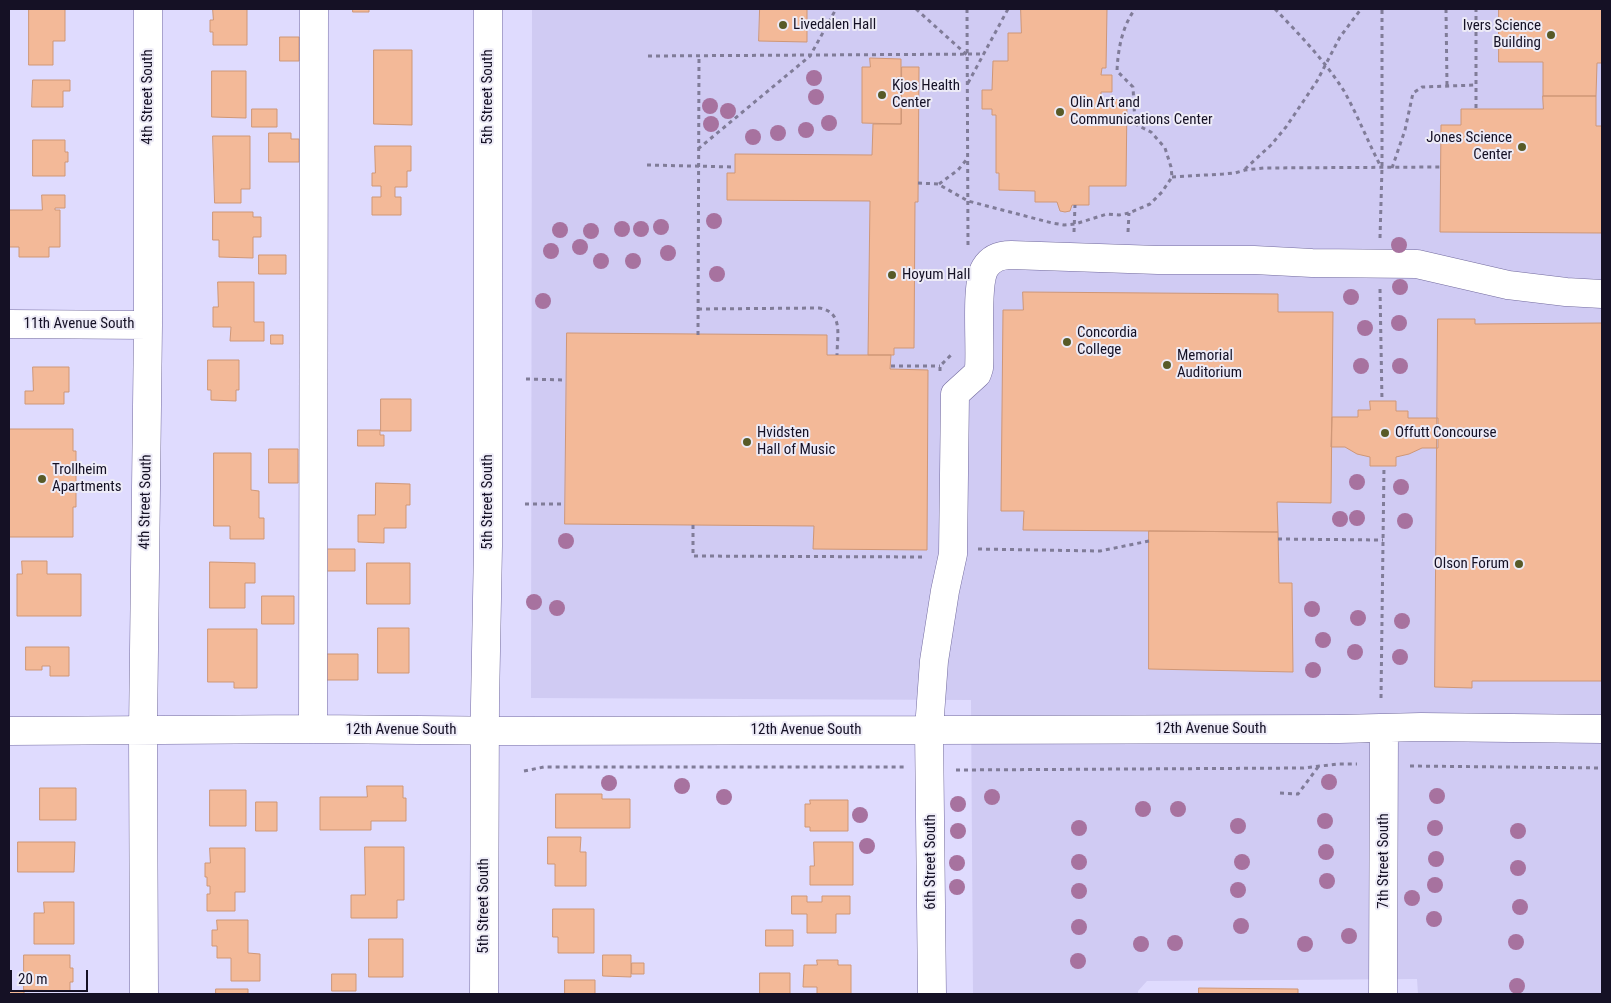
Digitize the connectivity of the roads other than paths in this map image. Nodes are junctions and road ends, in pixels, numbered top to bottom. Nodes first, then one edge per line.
1 (148, 9) edge
2 (314, 9) edge
3 (488, 9) edge
4 (1602, 294) edge
5 (9, 324) edge
6 (148, 325) junction
7 (1384, 728) junction
8 (313, 729) junction
9 (929, 729) junction
10 (1602, 729) edge
11 (9, 731) edge
12 (144, 731) junction
13 (485, 731) junction
14 (144, 994) edge
15 (484, 994) edge
16 (932, 994) edge
17 (1383, 994) edge

1 - 6 street, 4th Street South
2 - 8 street
3 - 13 street, 5th Street South
4 - 9 street, 6th Street South
5 - 6 street, 11th Avenue South
6 - 12 street, 4th Street South
7 - 9 street, 12th Avenue South
7 - 10 street, 12th Avenue South
7 - 17 street, 7th Street South
8 - 12 street, 12th Avenue South
8 - 13 street, 12th Avenue South
9 - 13 street, 12th Avenue South
9 - 16 street, 6th Street South
11 - 12 street, 12th Avenue South
12 - 14 street, 4th Street South
13 - 15 street, 5th Street South

